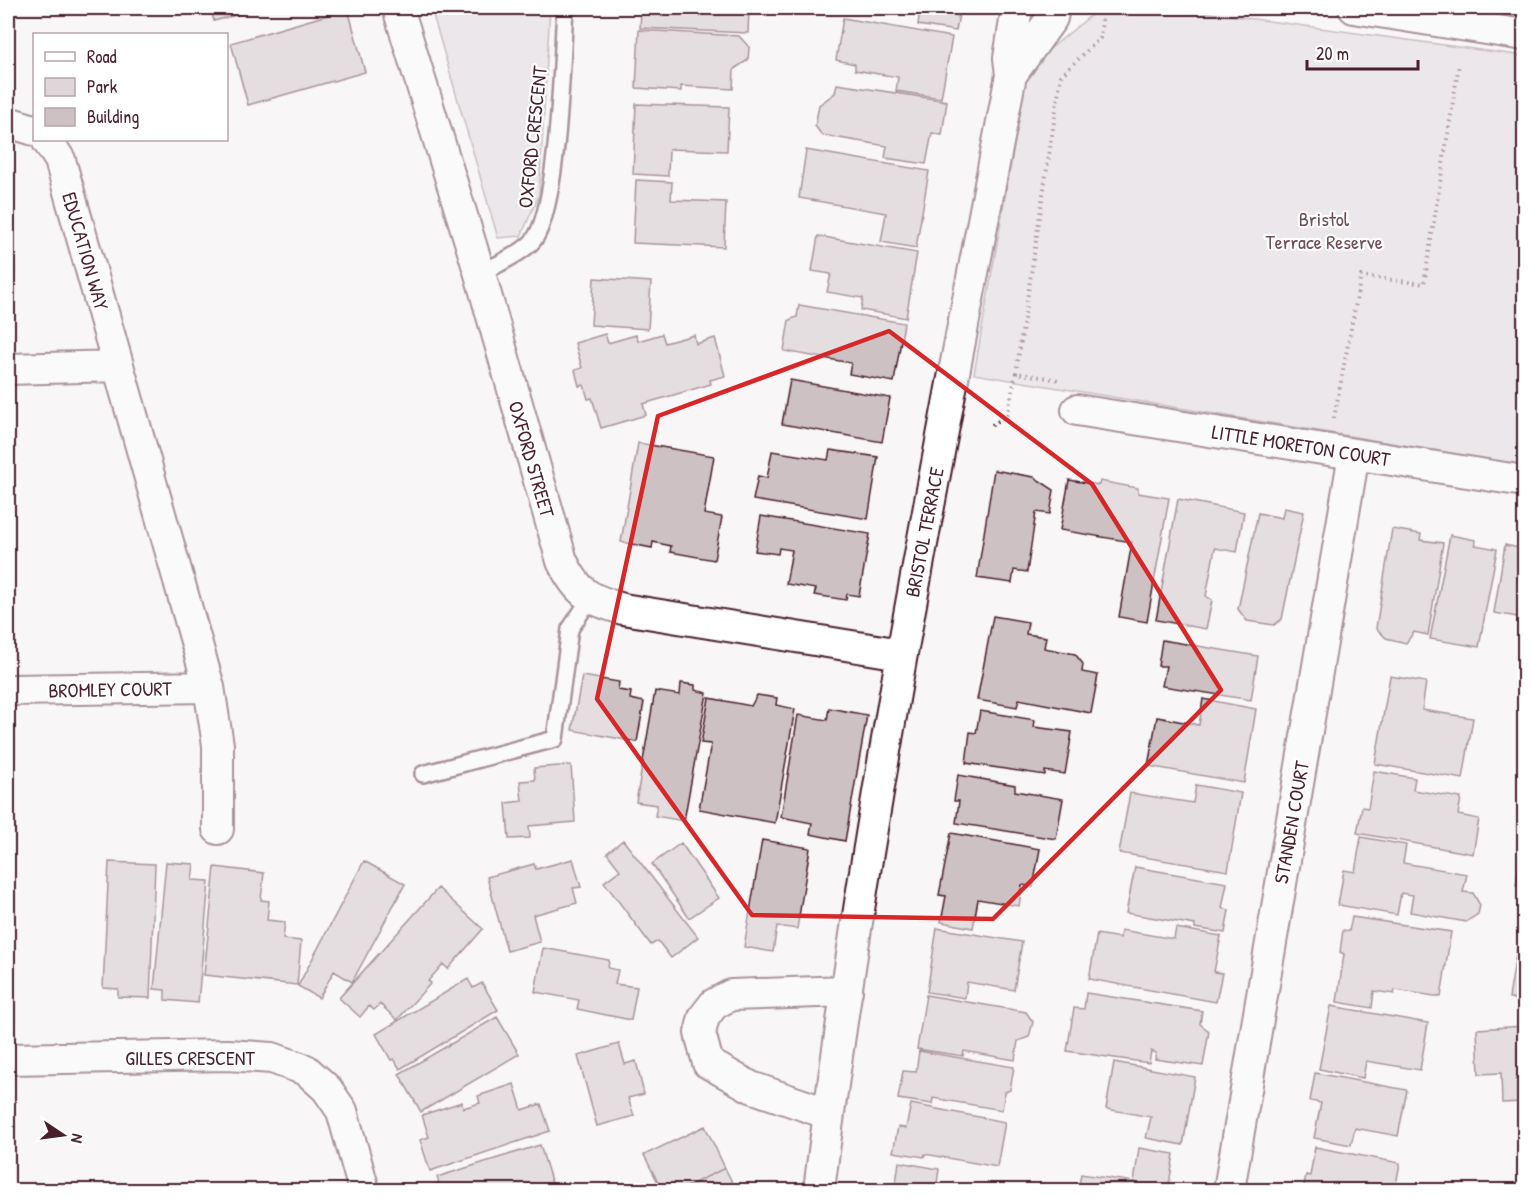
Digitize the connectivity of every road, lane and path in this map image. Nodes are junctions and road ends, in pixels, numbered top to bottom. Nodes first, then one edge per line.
1 (398, 8) edge
2 (565, 8) edge
3 (1017, 8) edge
4 (1054, 8) edge
5 (1354, 8) edge
6 (1102, 13) dead end
7 (1424, 13) edge
8 (1524, 35) edge
9 (1459, 64) dead end
10 (1011, 75) junction
11 (8, 122) edge
12 (33, 130) edge
13 (48, 141) edge
14 (480, 274) junction
15 (118, 366) junction
16 (8, 369) edge
17 (1016, 373) junction
18 (1074, 396) joint
19 (992, 425) dead end
20 (1333, 425) dead end
21 (1354, 453) junction
22 (1524, 481) edge
23 (590, 599) junction
24 (901, 654) junction
25 (208, 687) junction
26 (12, 690) dead end
27 (423, 774) dead end
28 (218, 829) dead end
29 (847, 991) junction
30 (8, 1059) edge
31 (829, 1114) junction
32 (1524, 1187) edge
33 (364, 1191) edge
34 (819, 1191) edge
35 (1229, 1191) edge
36 (1520, 1191) edge

1 - 14 street, OXFORD STREET
2 - 14 lane, OXFORD CRESCENT
3 - 10 street, BRISTOL TERRACE
4 - 10 street, BRISTOL TERRACE
5 - 7 street
6 - 17 path
7 - 8 street
9 - 20 path
10 - 24 street, BRISTOL TERRACE
11 - 12 street
13 - 15 street, EDUCATION WAY
14 - 23 street, OXFORD STREET
15 - 16 street
15 - 25 street, EDUCATION WAY
17 - 18 path
17 - 19 path
18 - 21 street, LITTLE MORETON COURT
21 - 22 street, LITTLE MORETON COURT
21 - 35 street, STANDEN COURT
23 - 24 street
23 - 27 lane
24 - 29 street, BRISTOL TERRACE
25 - 26 street, BROMLEY COURT
25 - 28 street, EDUCATION WAY
29 - 31 street, BRISTOL TERRACE
29 - 31 street
30 - 33 street, GILLES CRESCENT
31 - 34 street, BRISTOL TERRACE
32 - 36 path

